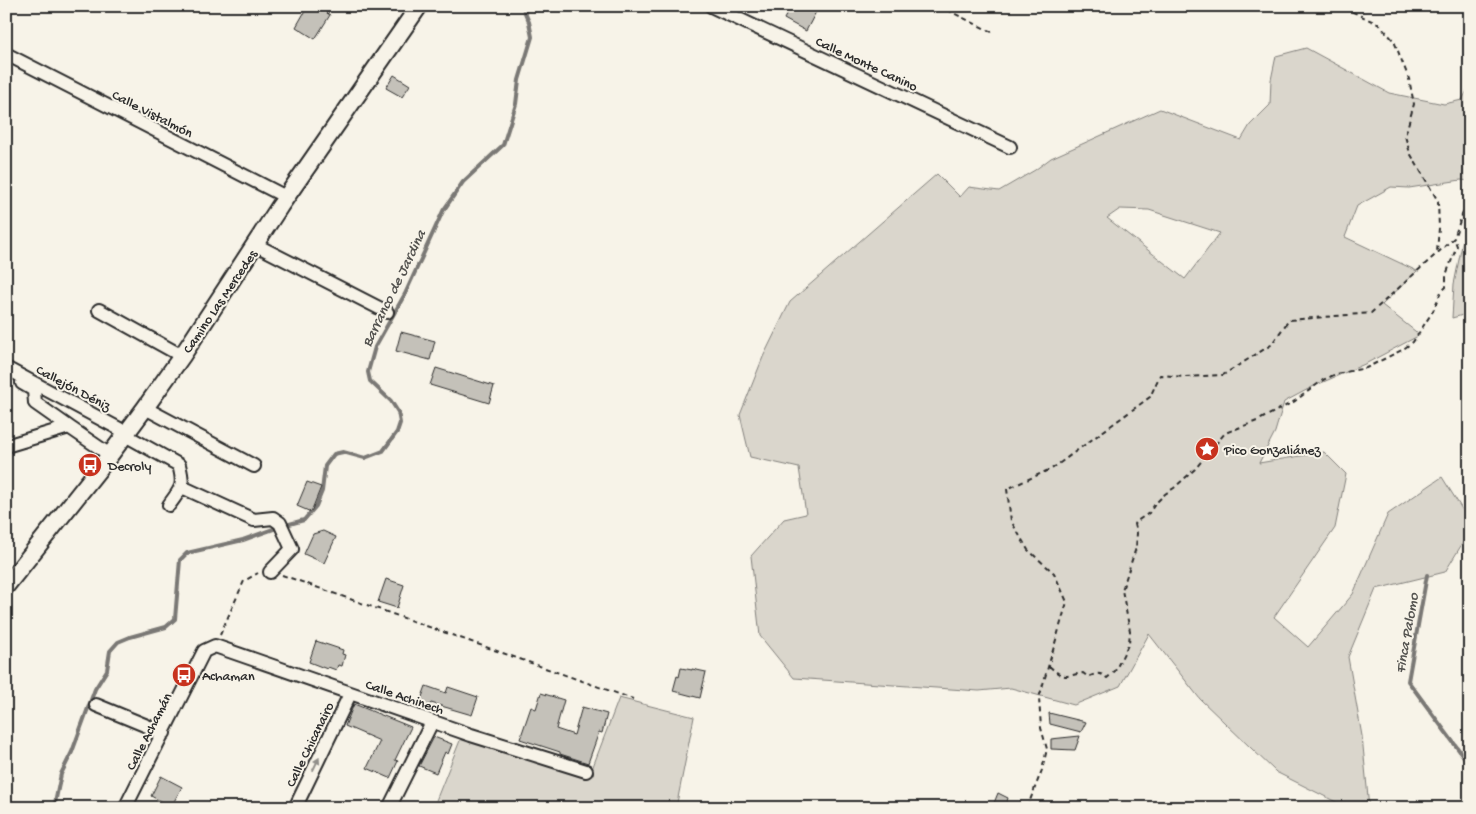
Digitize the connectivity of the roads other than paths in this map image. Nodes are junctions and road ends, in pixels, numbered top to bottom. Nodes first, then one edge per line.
1 (418, 6) edge
2 (711, 6) edge
3 (6, 54) edge
4 (1010, 147) dead end
5 (286, 197) junction
6 (256, 245) junction
7 (99, 310) dead end
8 (387, 312) dead end
9 (182, 356) junction
10 (6, 368) edge
11 (6, 375) edge
12 (145, 408) junction
13 (69, 427) junction
14 (126, 434) junction
15 (6, 446) edge
16 (110, 456) junction
17 (254, 466) dead end
18 (182, 486) junction
19 (169, 505) dead end
20 (270, 572) road end
21 (6, 586) edge
22 (215, 646) joint
23 (350, 694) junction
24 (96, 705) dead end
25 (432, 722) junction
26 (164, 733) junction
27 (586, 771) dead end
28 (125, 808) edge
29 (295, 808) edge
30 (389, 808) edge

1 - 5 main road, Camino Las Mercedes
2 - 4 street, Calle Monte Canino
3 - 5 street, Calle Vistalmón
5 - 6 main road, Camino Las Mercedes
6 - 8 street
6 - 9 main road, Camino Las Mercedes
7 - 9 street
9 - 12 main road, Camino Las Mercedes
10 - 14 street, Callejón Déniz
11 - 13 street
12 - 14 main road, Camino Las Mercedes
12 - 17 street
13 - 15 street
13 - 16 street
14 - 16 main road, Camino Las Mercedes
14 - 18 street, Callejón Déniz
16 - 21 main road, Camino Las Mercedes
18 - 19 street
18 - 20 street
22 - 23 street, Calle Achinech
22 - 26 street, Calle Achamán
23 - 25 street, Calle Achinech
29 -> 23 street, Calle Chicanairo
24 - 26 street
25 - 27 street, Calle Achinech
25 - 30 street
26 - 28 street, Calle Achamán

